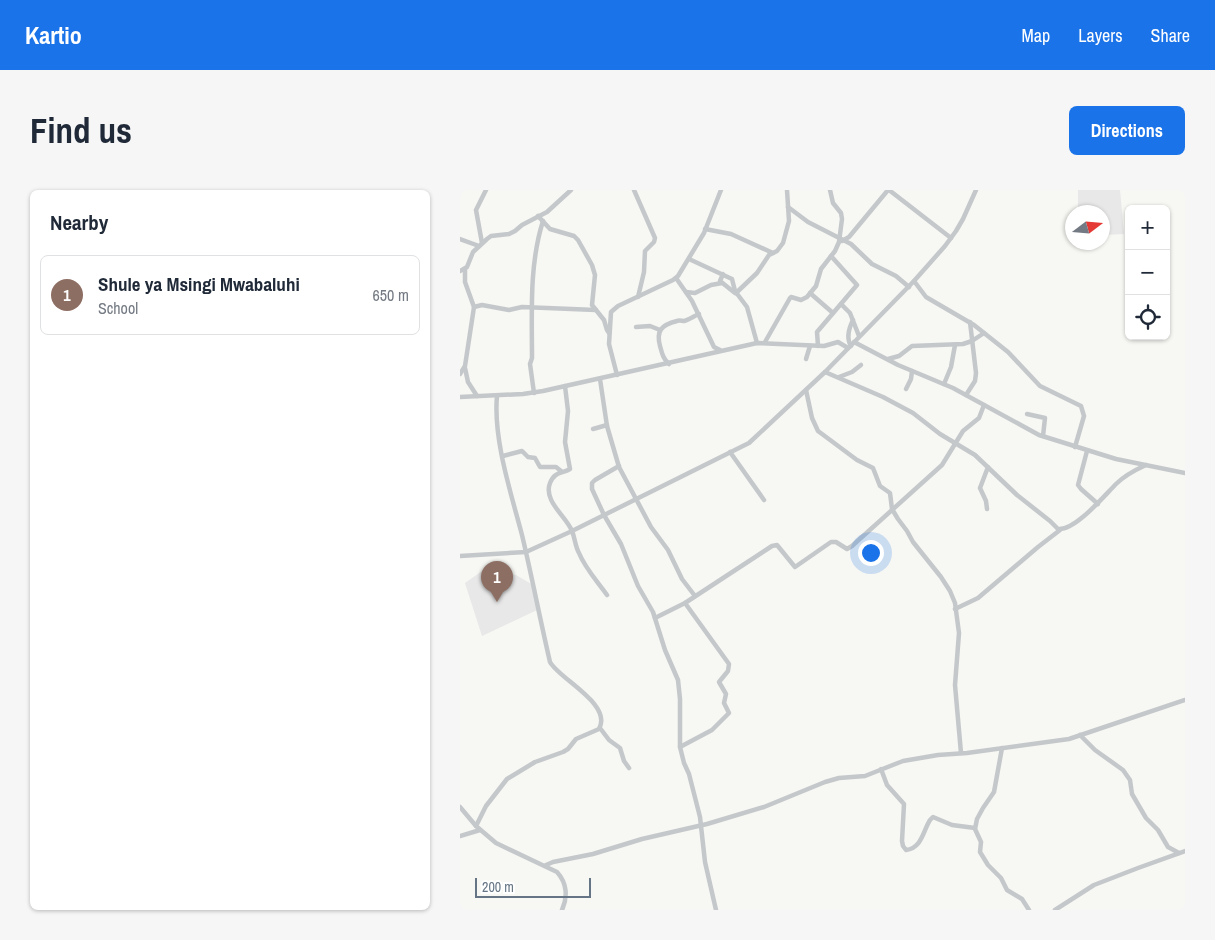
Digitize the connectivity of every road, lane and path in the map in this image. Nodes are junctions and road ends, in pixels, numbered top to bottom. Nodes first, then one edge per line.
1 (486, 190) edge
2 (571, 190) edge
3 (634, 190) edge
4 (721, 190) edge
5 (787, 190) edge
6 (830, 190) edge
7 (888, 190) edge
8 (976, 190) edge
9 (788, 207) junction
10 (538, 216) junction
11 (543, 221) junction
12 (705, 229) junction
13 (460, 238) edge
14 (951, 238) junction
15 (841, 240) junction
16 (481, 244) junction
17 (773, 253) junction
18 (831, 256) junction
19 (689, 260) junction
20 (463, 270) edge
21 (722, 274) junction
22 (676, 278) junction
23 (914, 281) junction
24 (722, 283) junction
25 (909, 286) junction
26 (686, 292) junction
27 (736, 294) junction
28 (810, 294) junction
29 (638, 297) junction
30 (841, 304) junction
31 (474, 307) junction
32 (531, 308) junction
33 (596, 310) junction
34 (833, 313) junction
35 (699, 314) junction
36 (853, 320) junction
37 (970, 322) junction
38 (636, 326) dead end
39 (660, 330) junction
40 (609, 333) junction
41 (984, 333) junction
42 (859, 336) junction
43 (972, 341) junction
44 (765, 342) junction
45 (756, 343) junction
46 (851, 345) junction
47 (956, 345) junction
48 (810, 346) junction
49 (818, 346) junction
50 (714, 347) junction
51 (722, 350) junction
52 (712, 353) junction
53 (806, 358) dead end
54 (664, 359) junction
55 (888, 360) junction
56 (668, 364) junction
57 (660, 365) junction
58 (861, 365) dead end
59 (464, 368) junction
60 (912, 371) junction
61 (825, 372) junction
62 (460, 374) edge
63 (617, 375) junction
64 (838, 378) junction
65 (600, 379) junction
66 (944, 384) junction
67 (565, 386) junction
68 (906, 389) dead end
69 (806, 390) junction
70 (534, 393) junction
71 (966, 395) junction
72 (477, 396) junction
73 (496, 396) junction
74 (460, 397) edge
75 (984, 405) junction
76 (1027, 414) dead end
77 (606, 425) junction
78 (593, 429) dead end
79 (1043, 436) junction
80 (955, 443) junction
81 (1075, 447) junction
82 (1087, 451) junction
83 (730, 452) junction
84 (502, 456) junction
85 (1146, 465) junction
86 (619, 466) junction
87 (988, 467) junction
88 (561, 471) junction
89 (1185, 473) edge
90 (636, 499) junction
91 (764, 500) dead end
92 (1098, 504) junction
93 (892, 509) junction
94 (987, 509) dead end
95 (604, 515) junction
96 (1060, 530) junction
97 (572, 531) junction
98 (526, 552) junction
99 (460, 556) edge
100 (607, 595) dead end
101 (695, 596) junction
102 (685, 602) junction
103 (955, 609) junction
104 (655, 618) junction
105 (1185, 700) edge
106 (600, 728) junction
107 (1080, 735) junction
108 (680, 747) junction
109 (1002, 748) junction
110 (961, 753) junction
111 (629, 768) dead end
112 (881, 769) junction
113 (460, 807) edge
114 (701, 825) junction
115 (476, 826) junction
116 (975, 828) junction
117 (480, 830) junction
118 (460, 836) edge
119 (1185, 851) edge
120 (1179, 853) junction
121 (546, 866) junction
122 (562, 910) edge
123 (716, 910) edge
124 (1029, 910) edge
125 (1055, 910) edge

1 - 16 street
2 - 10 street
3 - 29 street
4 - 12 street
5 - 9 street
6 - 15 street
7 - 14 street
7 - 15 street
8 - 14 street
9 - 15 street
9 - 17 street
10 - 11 street
10 - 16 street
11 - 32 street
11 - 33 street
12 - 17 street
12 - 19 street
13 - 16 street
14 - 23 street
15 - 18 street
15 - 25 street
16 - 20 street
17 - 27 street
18 - 28 street
18 - 30 street
19 - 21 street
19 - 22 street
20 - 31 street
21 - 24 street
21 - 27 street
22 - 26 street
22 - 29 street
23 - 25 street
23 - 37 street
24 - 26 street
24 - 27 street
25 - 42 street
26 - 35 street
27 - 45 street
28 - 34 street
28 - 44 street
29 - 40 street
30 - 34 street
30 - 36 street
31 - 32 street
31 - 59 street
32 - 33 street
32 - 70 street
33 - 40 street
34 - 49 street
35 - 39 street
35 - 50 street
36 - 42 street
36 - 46 street
37 - 41 street
37 - 43 street
38 - 39 street
39 - 54 street
40 - 63 street
41 - 43 street
41 - 81 street
42 - 46 street
43 - 47 street
43 - 71 street
44 - 45 street
44 - 48 street
45 - 51 street
46 - 49 street
46 - 55 street
46 - 61 street
47 - 55 street
47 - 66 street
48 - 49 street
48 - 53 street
50 - 51 street
50 - 52 street
51 - 52 street
52 - 56 street
54 - 56 street
54 - 57 street
55 - 60 street
56 - 57 street
57 - 63 street
58 - 64 street
59 - 62 street
59 - 72 street
60 - 66 street
60 - 68 street
61 - 64 street
61 - 69 street
63 - 65 street
64 - 80 street
65 - 67 street
65 - 77 street
66 - 71 street
67 - 70 street
67 - 88 street
69 - 83 street
69 - 93 street
70 - 73 street
71 - 75 street
72 - 73 street
72 - 74 street
73 - 84 street
75 - 79 street
75 - 80 street
76 - 79 street
77 - 78 street
77 - 86 street
79 - 81 street
80 - 87 street
80 - 93 street
81 - 82 street
82 - 85 street
82 - 92 street
83 - 90 street
83 - 91 street
84 - 88 street
84 - 98 street
85 - 89 street
85 - 92 street
86 - 90 street
86 - 95 street
87 - 94 street
87 - 96 street
88 - 97 street
90 - 95 street
90 - 101 street
92 - 96 street
93 - 101 street
93 - 103 street
95 - 97 street
95 - 104 street
96 - 103 street
97 - 98 street
97 - 100 street
98 - 99 street
98 - 106 street
101 - 102 street
102 - 104 street
102 - 108 street
103 - 110 street
104 - 108 street
105 - 107 street
106 - 111 street
106 - 115 street
107 - 109 street
107 - 120 street
108 - 114 street
109 - 110 street
109 - 116 street
110 - 112 street
112 - 114 street
112 - 116 street
113 - 115 street
114 - 121 street
114 - 123 street
115 - 117 street
116 - 124 street
117 - 118 street
117 - 121 street
119 - 120 street
120 - 125 street
121 - 122 street

